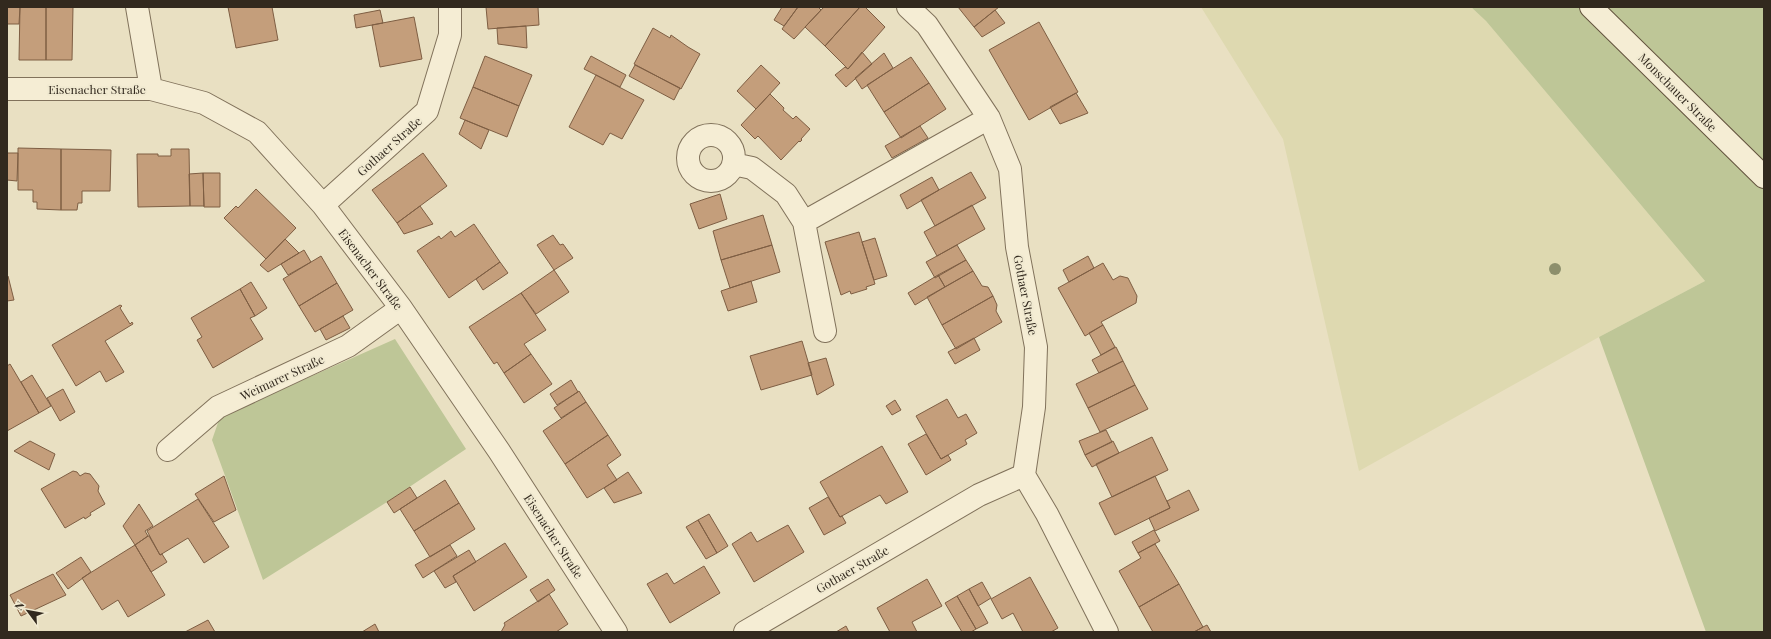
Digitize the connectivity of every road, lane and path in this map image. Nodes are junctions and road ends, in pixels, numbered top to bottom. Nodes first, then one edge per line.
1 (137, 7) edge
2 (450, 7) edge
3 (908, 7) edge
4 (1591, 7) edge
5 (7, 89) edge
6 (151, 89) junction
7 (988, 118) junction
8 (733, 164) dead end
9 (1764, 177) edge
10 (323, 205) junction
11 (804, 222) junction
12 (401, 308) junction
13 (825, 331) dead end
14 (168, 450) dead end
15 (1024, 475) junction
16 (616, 632) edge
17 (745, 632) edge
18 (1107, 632) edge

1 - 6 street
2 - 10 street, Gothaer Straße
3 - 7 street, Gothaer Straße
4 - 9 street, Monschauer Straße
5 - 6 street, Eisenacher Straße
6 - 10 street, Eisenacher Straße
7 - 11 street
7 - 15 street, Gothaer Straße
8 - 11 street
10 - 12 street, Eisenacher Straße
11 - 13 street
12 - 14 street, Weimarer Straße
12 - 16 street, Eisenacher Straße
15 - 17 street, Gothaer Straße
15 - 18 street

